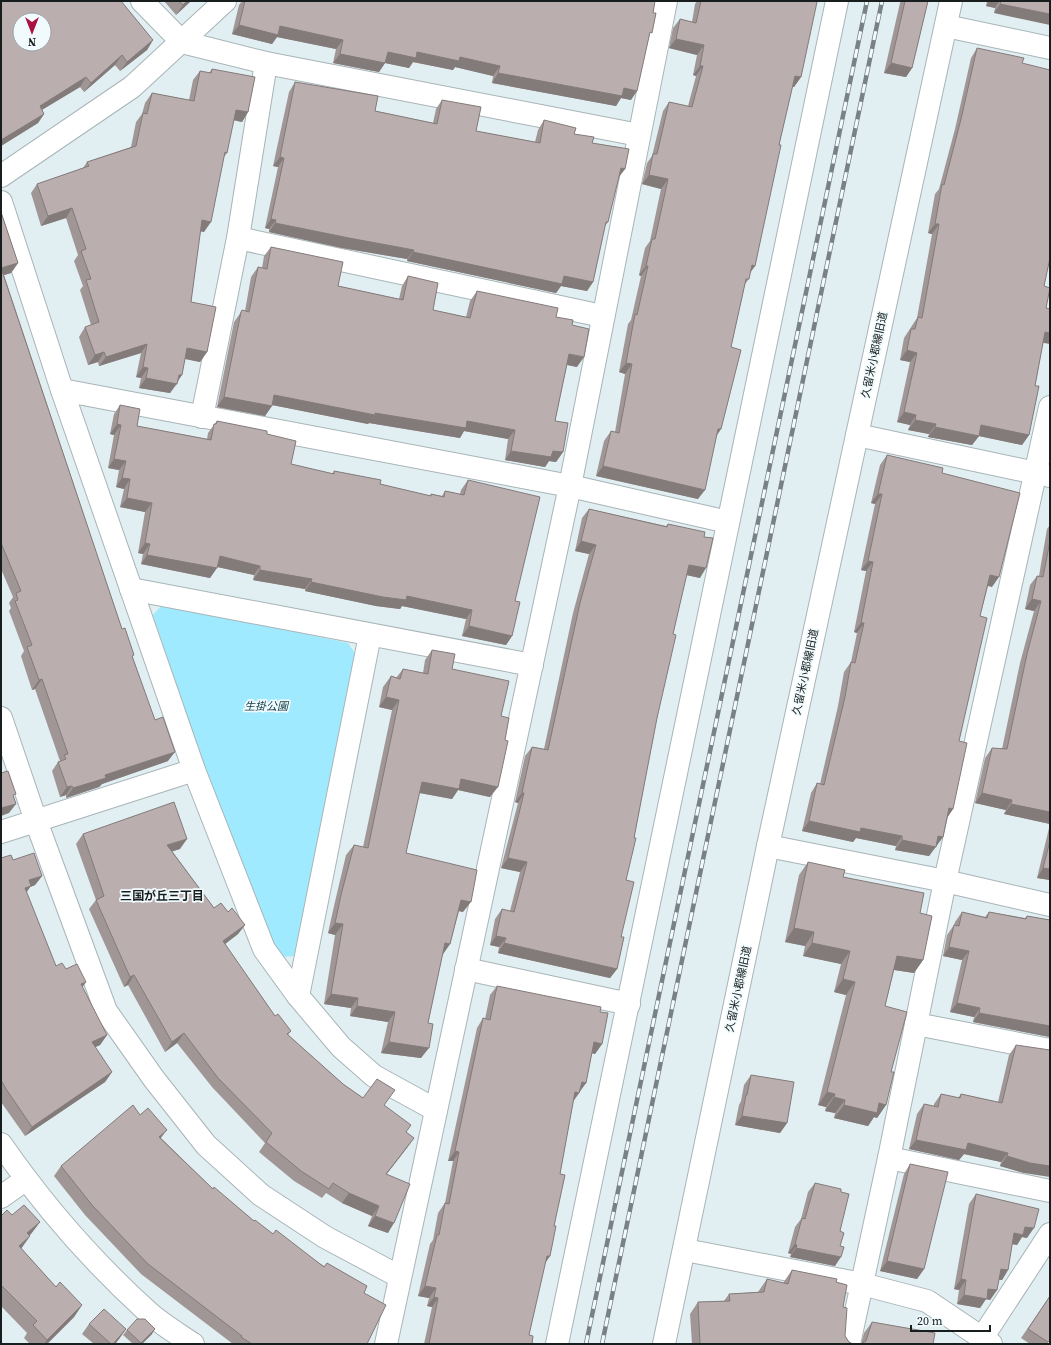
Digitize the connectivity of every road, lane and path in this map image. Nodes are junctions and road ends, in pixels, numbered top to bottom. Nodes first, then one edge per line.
1 (142, 1) edge
2 (225, 1) edge
3 (666, 1) edge
4 (837, 1) edge
5 (951, 1) edge
6 (946, 26) junction
7 (182, 42) junction
8 (1050, 48) edge
9 (266, 63) junction
10 (639, 135) junction
11 (1, 176) edge
12 (1, 202) edge
13 (238, 238) junction
14 (602, 316) junction
15 (62, 390) junction
16 (1050, 407) edge
17 (202, 417) junction
18 (857, 436) junction
19 (1043, 475) edge
20 (570, 486) junction
21 (728, 522) junction
22 (131, 589) junction
23 (370, 634) junction
24 (532, 666) junction
25 (1, 718) edge
26 (194, 770) junction
27 (36, 821) junction
28 (1, 832) edge
29 (768, 846) junction
30 (945, 881) junction
31 (1050, 905) edge
32 (466, 969) junction
33 (298, 996) junction
34 (629, 1004) junction
35 (916, 1024) junction
36 (1050, 1050) edge
37 (436, 1110) junction
38 (1, 1144) edge
39 (889, 1158) junction
40 (25, 1180) junction
41 (1050, 1191) edge
42 (1, 1197) edge
43 (1050, 1234) edge
44 (685, 1250) junction
45 (400, 1277) junction
46 (862, 1284) junction
47 (986, 1341) edge
48 (193, 1344) edge
49 (386, 1344) edge
50 (557, 1344) edge
51 (664, 1344) edge
52 (849, 1344) edge

1 - 7 street
2 - 7 street
3 - 10 street
4 - 21 street
5 - 6 street, 久留米小郡線旧道
6 - 8 street
6 - 18 street, 久留米小郡線旧道
7 - 9 street
7 - 11 street
9 - 10 street
9 - 13 street
10 - 14 street
12 - 15 street
13 - 14 street
13 - 17 street
14 - 20 street
15 - 17 street
15 - 22 street
16 - 19 street
17 - 20 street
18 - 19 street
18 - 29 street, 久留米小郡線旧道
19 - 30 street
20 - 21 street
20 - 24 street
21 - 34 street
22 - 23 street
22 - 26 street
23 - 24 street
23 - 33 street
24 - 32 street
25 - 27 street
26 - 27 street
26 - 33 street
27 - 28 street
27 - 45 street
29 - 30 street
29 - 44 street, 久留米小郡線旧道
30 - 31 street
30 - 35 street
32 - 34 street
32 - 37 street
33 - 37 street
34 - 50 street
35 - 36 street
35 - 39 street
37 - 45 street
38 - 40 street
39 - 41 street
39 - 46 street
40 - 42 street
40 - 48 street
43 - 47 street
44 - 46 street
44 - 51 street, 久留米小郡線旧道
45 - 49 street
46 - 47 street
46 - 52 street

